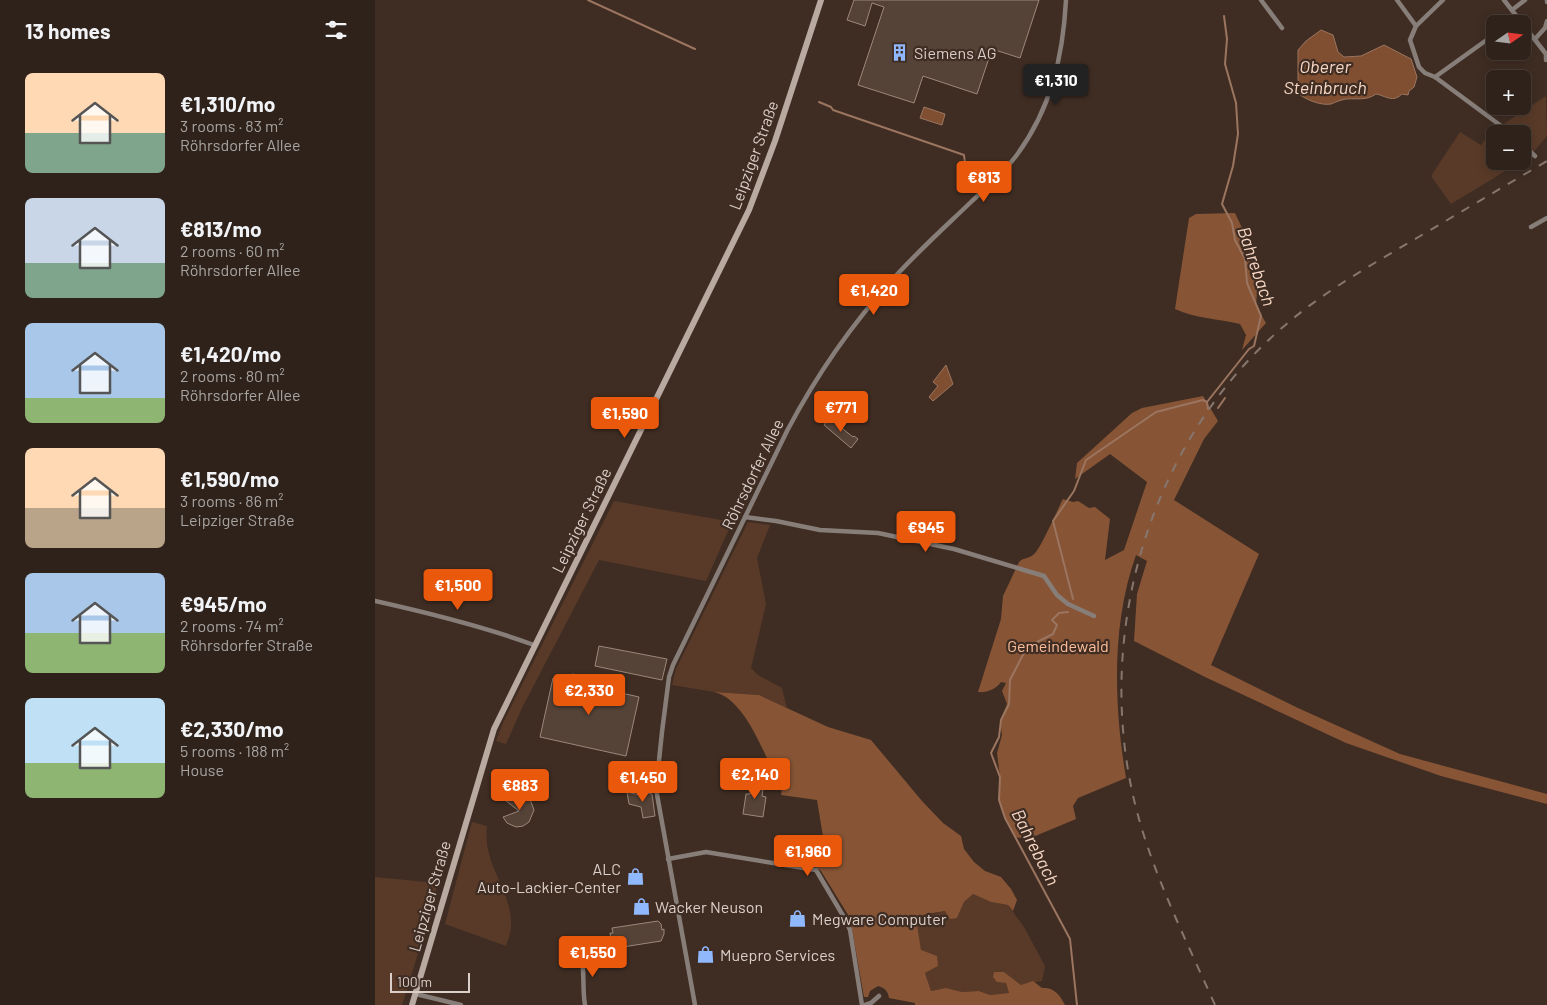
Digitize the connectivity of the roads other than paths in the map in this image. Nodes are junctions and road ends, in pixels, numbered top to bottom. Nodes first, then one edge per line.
1 (821, 0) edge
2 (1066, 0) edge
3 (1261, 0) edge
4 (1397, 0) edge
5 (1443, 0) edge
6 (1504, 0) edge
7 (1525, 0) edge
8 (1512, 10) junction
9 (1516, 15) edge
10 (1547, 21) edge
11 (1417, 26) junction
12 (1281, 28) dead end
13 (1531, 34) edge
14 (1535, 39) junction
15 (1486, 40) edge
16 (1546, 60) edge
17 (1435, 76) junction
18 (1499, 125) edge
19 (1531, 152) edge
20 (1535, 156) dead end
21 (1547, 218) edge
22 (1531, 227) dead end
23 (745, 517) junction
24 (375, 601) edge
25 (1094, 616) dead end
26 (534, 645) junction
27 (668, 859) junction
28 (581, 954) dead end
29 (416, 994) junction
30 (879, 996) dead end
31 (412, 1005) edge
32 (461, 1005) edge
33 (585, 1005) edge
34 (695, 1005) edge
35 (863, 1005) edge

1 - 26 main road, Leipziger Straße
2 - 23 street, Röhrsdorfer Allee
3 - 12 street
4 - 11 street
5 - 11 street
6 - 8 street
7 - 8 street
8 - 9 street
10 - 14 street
11 - 17 street
13 - 14 street
14 - 16 street
15 - 17 street
17 - 18 street
19 - 20 street
21 - 22 street
23 - 25 street
23 - 27 street, Röhrsdorfer Allee
24 - 26 street
26 - 29 main road, Leipziger Straße
27 - 34 street, Röhrsdorfer Allee
27 - 35 street
28 - 33 street
29 - 31 main road, Leipziger Straße
29 - 32 street
30 - 35 street

